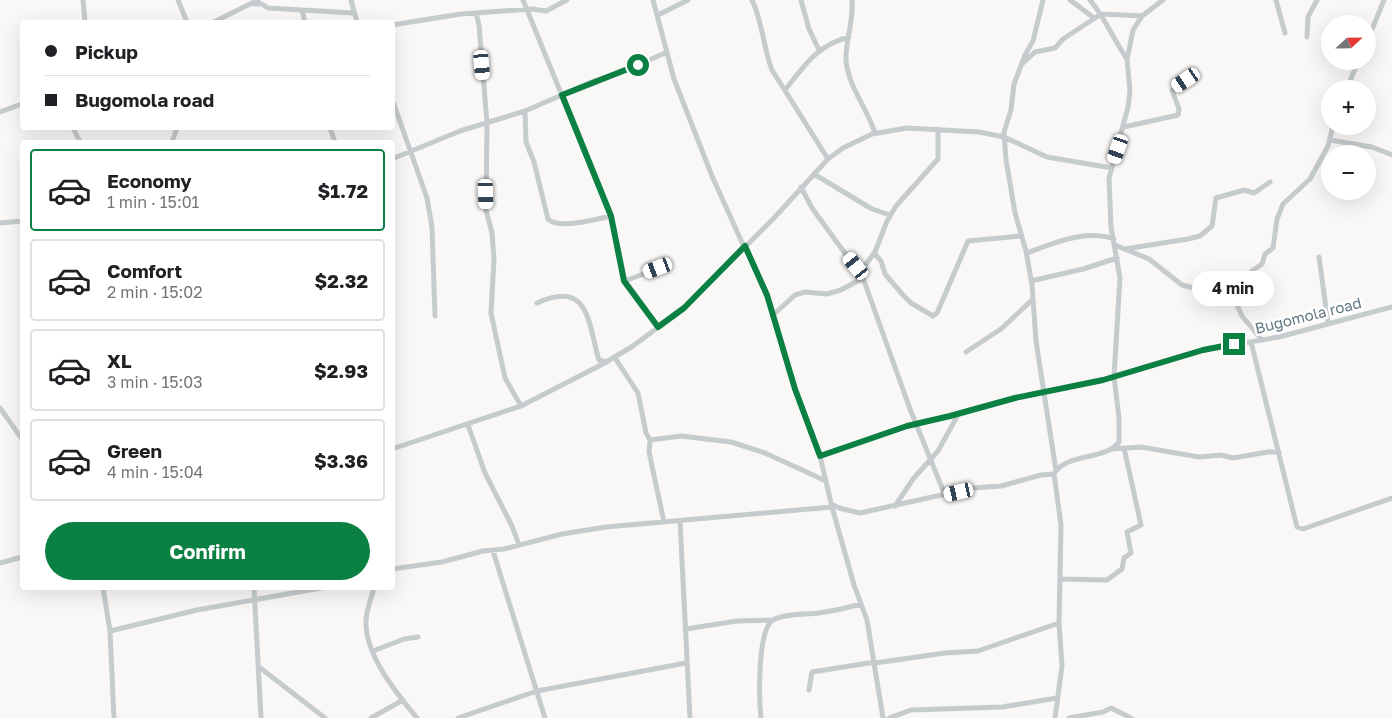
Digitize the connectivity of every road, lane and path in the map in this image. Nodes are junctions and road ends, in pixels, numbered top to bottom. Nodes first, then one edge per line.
1 (83, 0) edge
2 (178, 0) edge
3 (351, 0) edge
4 (523, 0) edge
5 (567, 0) edge
6 (653, 0) edge
7 (688, 0) edge
8 (752, 0) edge
9 (801, 0) edge
10 (852, 0) edge
11 (1043, 0) edge
12 (1070, 0) edge
13 (1090, 0) edge
14 (1163, 0) edge
15 (1276, 0) edge
16 (1317, 0) edge
17 (1384, 0) edge
18 (256, 2) edge
19 (527, 9) junction
20 (302, 10) junction
21 (353, 13) junction
22 (476, 13) junction
23 (658, 14) junction
24 (1101, 14) junction
25 (1142, 16) junction
26 (1094, 18) junction
27 (86, 20) edge
28 (185, 20) edge
29 (218, 20) edge
30 (304, 20) edge
31 (356, 20) edge
32 (1376, 20) edge
33 (395, 25) edge
34 (1285, 33) dead end
35 (849, 37) junction
36 (1306, 37) dead end
37 (819, 50) junction
38 (667, 52) junction
39 (1127, 60) junction
40 (1020, 66) junction
41 (1186, 80) dead end
42 (785, 90) junction
43 (562, 95) junction
44 (20, 105) edge
45 (395, 107) edge
46 (525, 111) junction
47 (0, 112) edge
48 (487, 123) junction
49 (1124, 127) junction
50 (938, 129) junction
51 (875, 132) junction
52 (1331, 135) edge
53 (1004, 137) junction
54 (1330, 140) junction
55 (412, 150) junction
56 (1392, 155) edge
57 (395, 158) edge
58 (828, 159) junction
59 (1112, 168) junction
60 (814, 174) junction
61 (1270, 182) dead end
62 (802, 187) junction
63 (890, 215) junction
64 (611, 216) junction
65 (20, 221) edge
66 (0, 223) edge
67 (1021, 236) junction
68 (1114, 242) junction
69 (745, 246) junction
70 (1125, 249) junction
71 (874, 253) junction
72 (1027, 253) junction
73 (1319, 257) dead end
74 (1117, 258) junction
75 (667, 265) dead end
76 (860, 272) junction
77 (863, 278) junction
78 (624, 281) junction
79 (1031, 281) junction
80 (1033, 299) junction
81 (1234, 300) junction
82 (537, 303) dead end
83 (1392, 307) edge
84 (773, 315) junction
85 (435, 316) dead end
86 (1328, 323) junction
87 (658, 327) junction
88 (1262, 340) junction
89 (1250, 342) junction
90 (966, 352) dead end
91 (615, 358) junction
92 (607, 362) junction
93 (1114, 376) junction
94 (1043, 392) junction
95 (520, 406) junction
96 (0, 408) edge
97 (960, 413) junction
98 (918, 424) junction
99 (468, 425) junction
100 (20, 436) edge
101 (650, 440) junction
102 (395, 448) edge
103 (1124, 448) junction
104 (1110, 449) junction
105 (1279, 452) junction
106 (820, 456) junction
107 (932, 458) junction
108 (1055, 473) junction
109 (826, 481) junction
110 (945, 495) junction
111 (1392, 498) edge
112 (831, 505) junction
113 (895, 506) junction
114 (680, 521) junction
115 (664, 522) junction
116 (519, 545) junction
117 (492, 551) junction
118 (20, 558) edge
119 (0, 563) edge
120 (395, 569) edge
121 (1060, 579) junction
122 (103, 590) edge
123 (254, 590) edge
124 (309, 590) edge
125 (373, 590) edge
126 (254, 599) junction
127 (861, 604) junction
128 (774, 620) junction
129 (1059, 622) junction
130 (686, 629) junction
131 (110, 632) junction
132 (418, 637) dead end
133 (373, 651) junction
134 (875, 662) junction
135 (686, 663) junction
136 (259, 666) junction
137 (809, 690) dead end
138 (537, 691) junction
139 (1057, 698) junction
140 (403, 700) junction
141 (114, 718) edge
142 (262, 718) edge
143 (325, 718) edge
144 (371, 718) edge
145 (417, 718) edge
146 (458, 718) edge
147 (545, 718) edge
148 (690, 718) edge
149 (761, 718) edge
150 (883, 718) edge
151 (889, 718) edge
152 (1055, 718) edge
153 (1069, 718) edge
154 (1132, 718) edge

1 - 27 street
2 - 28 street
3 - 21 street
4 - 19 street
5 - 19 street
6 - 23 street
7 - 23 street
8 - 42 street
9 - 37 street
10 - 35 street
11 - 40 street
12 - 26 street
13 - 24 street
14 - 25 street
15 - 34 street
16 - 36 street
17 - 32 street
18 - 20 street
18 - 29 street
19 - 22 street
19 - 43 street
20 - 21 street
20 - 30 street
21 - 31 street
22 - 33 street
22 - 48 street
23 - 38 street
24 - 25 street
24 - 26 street
24 - 39 street
25 - 39 street
26 - 40 street
35 - 37 street
35 - 51 street
37 - 42 street
38 - 43 street
38 - 69 street
39 - 49 street
40 - 53 street
41 - 49 street
42 - 58 street
43 - 46 street
43 - 64 street
44 - 47 street
45 - 55 street
46 - 48 street
46 - 64 street
48 - 55 street
48 - 95 street
49 - 59 street
50 - 51 street
50 - 53 street
50 - 63 street
51 - 58 street
52 - 54 street
53 - 59 street
53 - 67 street
54 - 56 street
54 - 81 street
55 - 57 street
55 - 85 street
58 - 60 street
59 - 68 street
60 - 62 street
60 - 63 street
61 - 70 street
62 - 69 street
62 - 76 street
63 - 71 street
64 - 78 street
65 - 66 street
67 - 71 street
67 - 72 street
68 - 70 street
68 - 72 street
68 - 74 street
69 - 84 street
69 - 87 street
70 - 81 street
71 - 76 street
72 - 79 street
73 - 86 street
74 - 79 street
74 - 93 street
75 - 78 street
76 - 77 street
77 - 84 street
77 - 98 street
78 - 87 street
79 - 80 street
80 - 90 street
80 - 94 street
81 - 88 street
82 - 92 street
83 - 86 street, Bugomola road
84 - 106 street
86 - 88 street, Bugomola road
87 - 91 street
88 - 89 street, Bugomola road
89 - 93 street, Bugomola road
89 - 105 street
91 - 92 street
91 - 101 street
92 - 95 street
93 - 94 street, Bugomola road
93 - 104 street
94 - 97 street, Bugomola road
94 - 108 street
95 - 99 street
96 - 100 street
97 - 98 street, Bugomola road
97 - 107 street
98 - 106 street, Bugomola road
98 - 107 street
99 - 102 street
99 - 116 street
101 - 109 street
101 - 115 street
103 - 104 street
103 - 105 street
103 - 121 street
104 - 108 street
105 - 111 street
106 - 109 street
107 - 110 street
107 - 113 street
108 - 110 street
108 - 121 street
109 - 112 street
110 - 113 street
112 - 113 street
112 - 114 street
112 - 127 street
114 - 115 street
114 - 130 street
115 - 116 street
116 - 117 street
117 - 120 street
117 - 138 street
118 - 119 street
121 - 129 street
122 - 131 street
123 - 126 street
124 - 126 street
125 - 133 street
126 - 131 street
126 - 136 street
127 - 128 street
127 - 134 street
128 - 130 street
128 - 149 street
129 - 134 street
129 - 139 street
130 - 135 street
131 - 141 street
132 - 133 street
133 - 140 street
134 - 137 street
134 - 150 street
135 - 138 street
135 - 148 street
136 - 142 street
136 - 143 street
138 - 146 street
138 - 147 street
139 - 151 street
139 - 152 street
140 - 144 street
140 - 145 street
153 - 154 street

